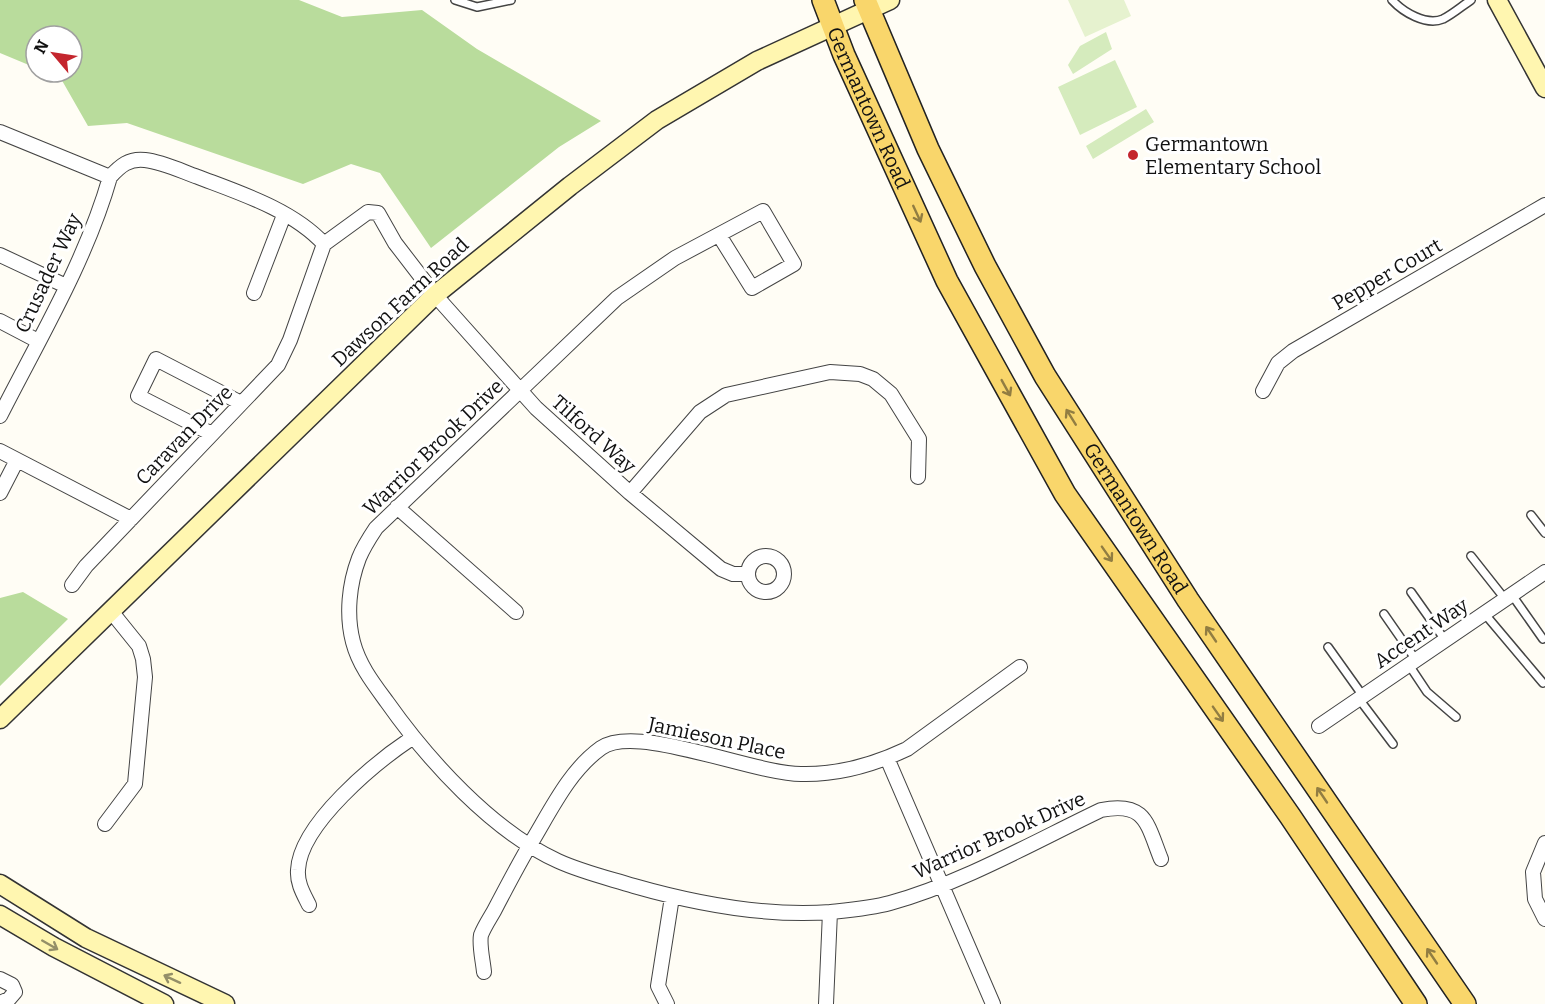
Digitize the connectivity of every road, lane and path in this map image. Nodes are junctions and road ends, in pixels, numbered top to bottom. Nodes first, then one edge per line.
1 (456, 0) edge
2 (511, 0) edge
3 (823, 0) edge
4 (890, 0) edge
5 (1392, 0) edge
6 (1471, 0) edge
7 (1497, 0) edge
8 (867, 6) edge
9 (832, 27) junction
10 (1545, 88) edge
11 (0, 132) edge
12 (110, 177) junction
13 (1545, 205) edge
14 (284, 214) junction
15 (719, 235) junction
16 (324, 244) junction
17 (0, 255) edge
18 (66, 286) junction
19 (254, 292) dead end
20 (435, 295) junction
21 (0, 321) edge
22 (38, 341) junction
23 (520, 390) junction
24 (1263, 391) dead end
25 (241, 403) junction
26 (0, 416) edge
27 (212, 434) junction
28 (0, 451) edge
29 (17, 460) junction
30 (918, 477) dead end
31 (0, 493) edge
32 (630, 493) junction
33 (397, 507) junction
34 (1531, 515) dead end
35 (131, 519) junction
36 (1545, 533) edge
37 (1471, 556) dead end
38 (1545, 572) edge
39 (748, 574) dead end
40 (72, 585) dead end
41 (1411, 592) dead end
42 (1508, 597) junction
43 (111, 610) junction
44 (516, 612) dead end
45 (1484, 613) junction
46 (1384, 614) dead end
47 (1544, 639) edge
48 (1445, 640) junction
49 (1328, 647) dead end
50 (1412, 662) junction
51 (1020, 667) dead end
52 (1543, 683) dead end
53 (1361, 698) junction
54 (1456, 717) dead end
55 (0, 719) edge
56 (1319, 726) dead end
57 (412, 738) junction
58 (1393, 744) dead end
59 (887, 758) junction
60 (105, 824) dead end
61 (1545, 843) edge
62 (530, 846) junction
63 (1161, 859) dead end
64 (0, 884) edge
65 (943, 886) junction
66 (672, 897) junction
67 (309, 905) dead end
68 (830, 912) junction
69 (0, 915) edge
70 (1545, 919) edge
71 (484, 972) dead end
72 (0, 979) edge
73 (0, 1003) edge
74 (165, 1004) edge
75 (225, 1004) edge
76 (667, 1004) edge
77 (826, 1004) edge
78 (993, 1004) edge
79 (1416, 1004) edge
80 (1465, 1004) edge

1 - 2 lane
3 - 9 main road, Germantown Road
4 - 8 street, Dawson Farm Road
5 - 6 lane
7 - 10 street
8 - 9 street, Dawson Farm Road
80 -> 8 main road, Germantown Road
9 - 20 street, Dawson Farm Road
9 -> 79 main road, Germantown Road
11 - 12 street
12 - 14 street
12 - 18 street, Crusader Way
13 - 24 street, Pepper Court
14 - 16 street
14 - 19 street
15 - 15 street, Warrior Brook Drive
15 - 23 street, Warrior Brook Drive
16 - 20 street
16 - 25 street, Caravan Drive
17 - 18 street
18 - 22 street, Crusader Way
20 - 23 street, Tilford Way
20 - 43 street, Dawson Farm Road
21 - 22 street
22 - 26 street, Crusader Way
23 - 32 street, Tilford Way
23 - 33 street, Warrior Brook Drive
25 - 27 street, Caravan Drive
25 - 27 street
27 - 35 street, Caravan Drive
28 - 29 street
29 - 31 street
29 - 35 street
30 - 32 street
32 - 39 street, Tilford Way
33 - 44 street
33 - 57 street, Warrior Brook Drive
34 - 36 lane
35 - 40 street, Caravan Drive
37 - 42 lane
38 - 42 street, Accent Way
41 - 48 lane
42 - 45 street, Accent Way
42 - 47 lane
43 - 55 street, Dawson Farm Road
43 - 60 street
45 - 48 street, Accent Way
45 - 52 lane
46 - 50 lane
48 - 50 street, Accent Way
49 - 53 lane
50 - 53 street, Accent Way
50 - 54 lane
51 - 59 street, Jamieson Place
53 - 56 street, Accent Way
53 - 58 lane
57 - 62 street, Warrior Brook Drive
57 - 67 street
59 - 62 street, Jamieson Place
59 - 65 street
61 - 70 street
62 - 66 street, Warrior Brook Drive
62 - 71 street, Jamieson Place
63 - 65 street, Warrior Brook Drive
75 -> 64 street
65 - 68 street, Warrior Brook Drive
65 - 78 street
66 - 68 street, Warrior Brook Drive
66 - 76 street
68 - 77 street
69 -> 74 street
72 - 73 street

